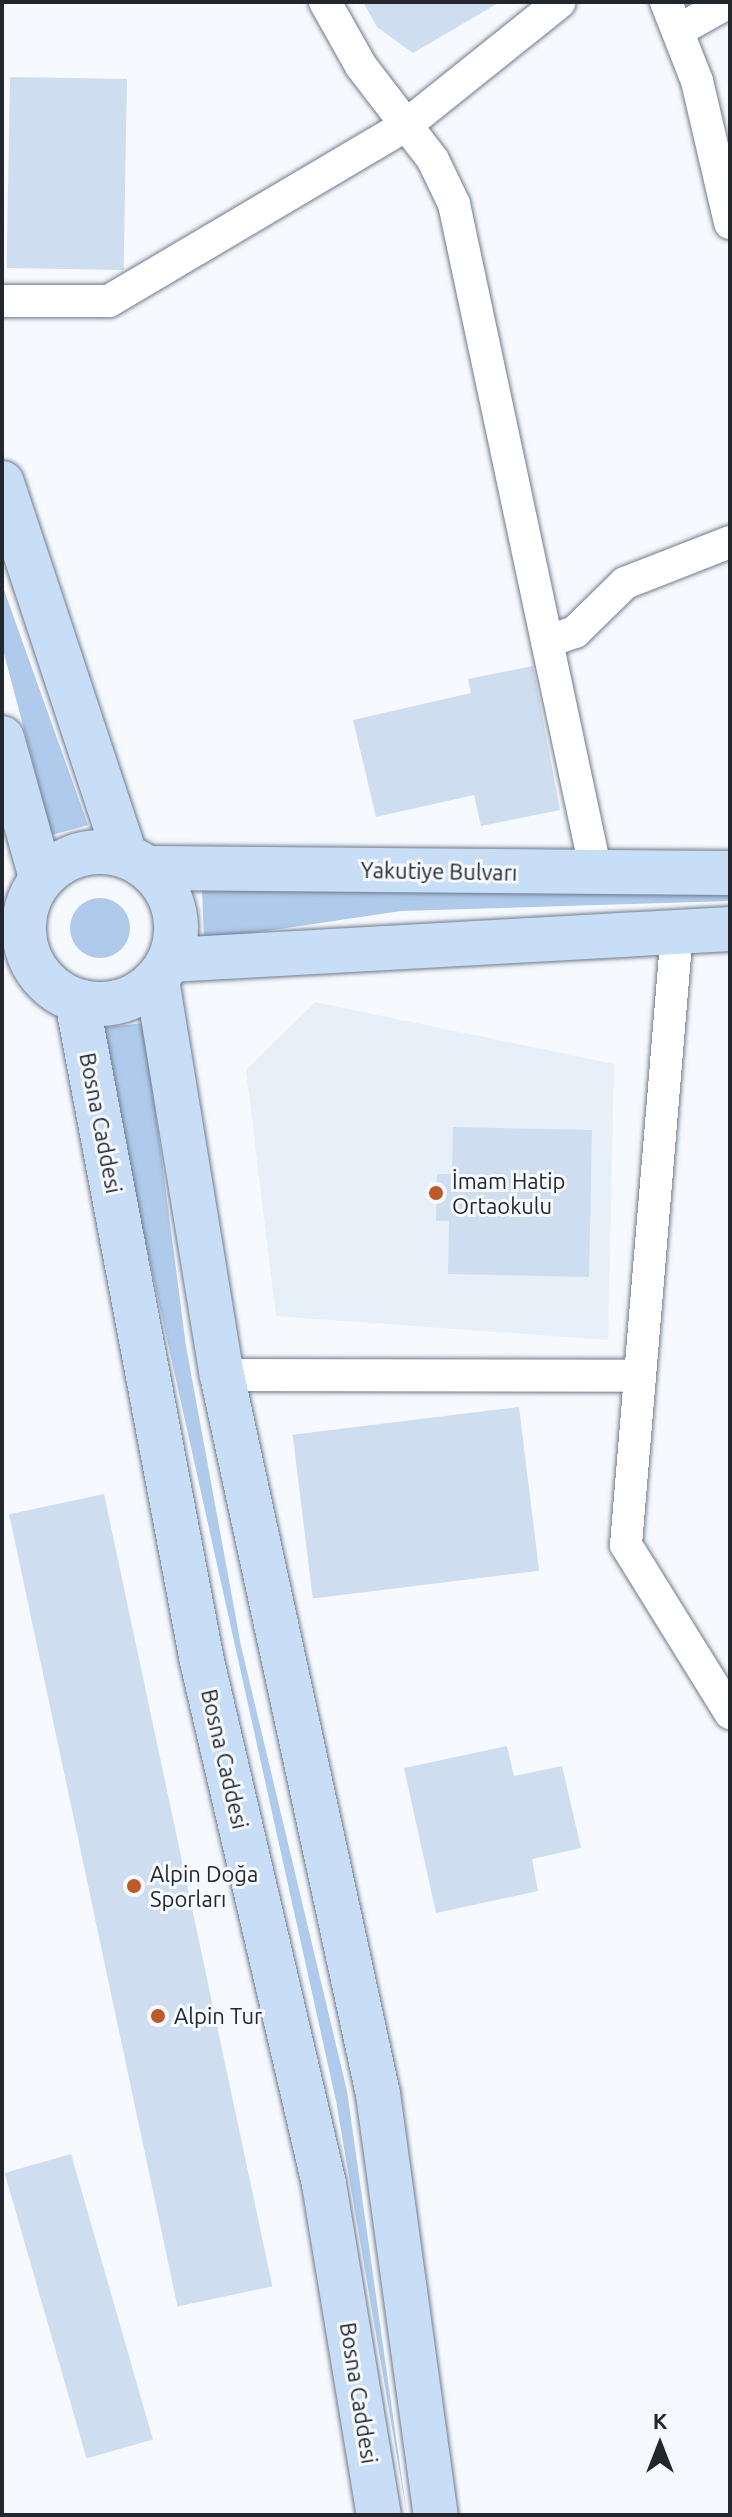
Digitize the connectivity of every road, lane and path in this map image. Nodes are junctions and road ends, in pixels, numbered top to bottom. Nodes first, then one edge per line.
1 (325, 2) edge
2 (560, 2) edge
3 (729, 2) edge
4 (673, 15) edge
5 (405, 126) junction
6 (730, 223) edge
7 (2, 301) edge
8 (2, 483) edge
9 (730, 542) edge
10 (547, 642) junction
11 (2, 738) edge
12 (136, 862) junction
13 (596, 872) junction
14 (730, 873) edge
15 (26, 886) edge
16 (730, 929) edge
17 (677, 931) junction
18 (2, 969) edge
19 (164, 970) junction
20 (61, 992) junction
21 (222, 1375) junction
22 (637, 1376) junction
23 (730, 1713) edge
24 (379, 2515) edge
25 (436, 2515) edge

1 - 5 street
2 - 5 street
3 - 4 street
4 - 6 street
5 - 7 street
5 - 10 street
8 - 12 main road
9 - 10 street
10 - 13 street
11 - 15 main road
12 - 13 main road, Yakutiye Bulvarı
12 - 15 main road
12 - 19 main road
13 - 14 main road, Yakutiye Bulvarı
15 - 20 main road
16 - 17 main road
17 - 19 main road
17 - 22 street
18 - 20 main road
19 - 20 main road
19 - 21 main road
20 - 24 main road, Bosna Caddesi
21 - 22 street
21 - 25 main road
22 - 23 street

